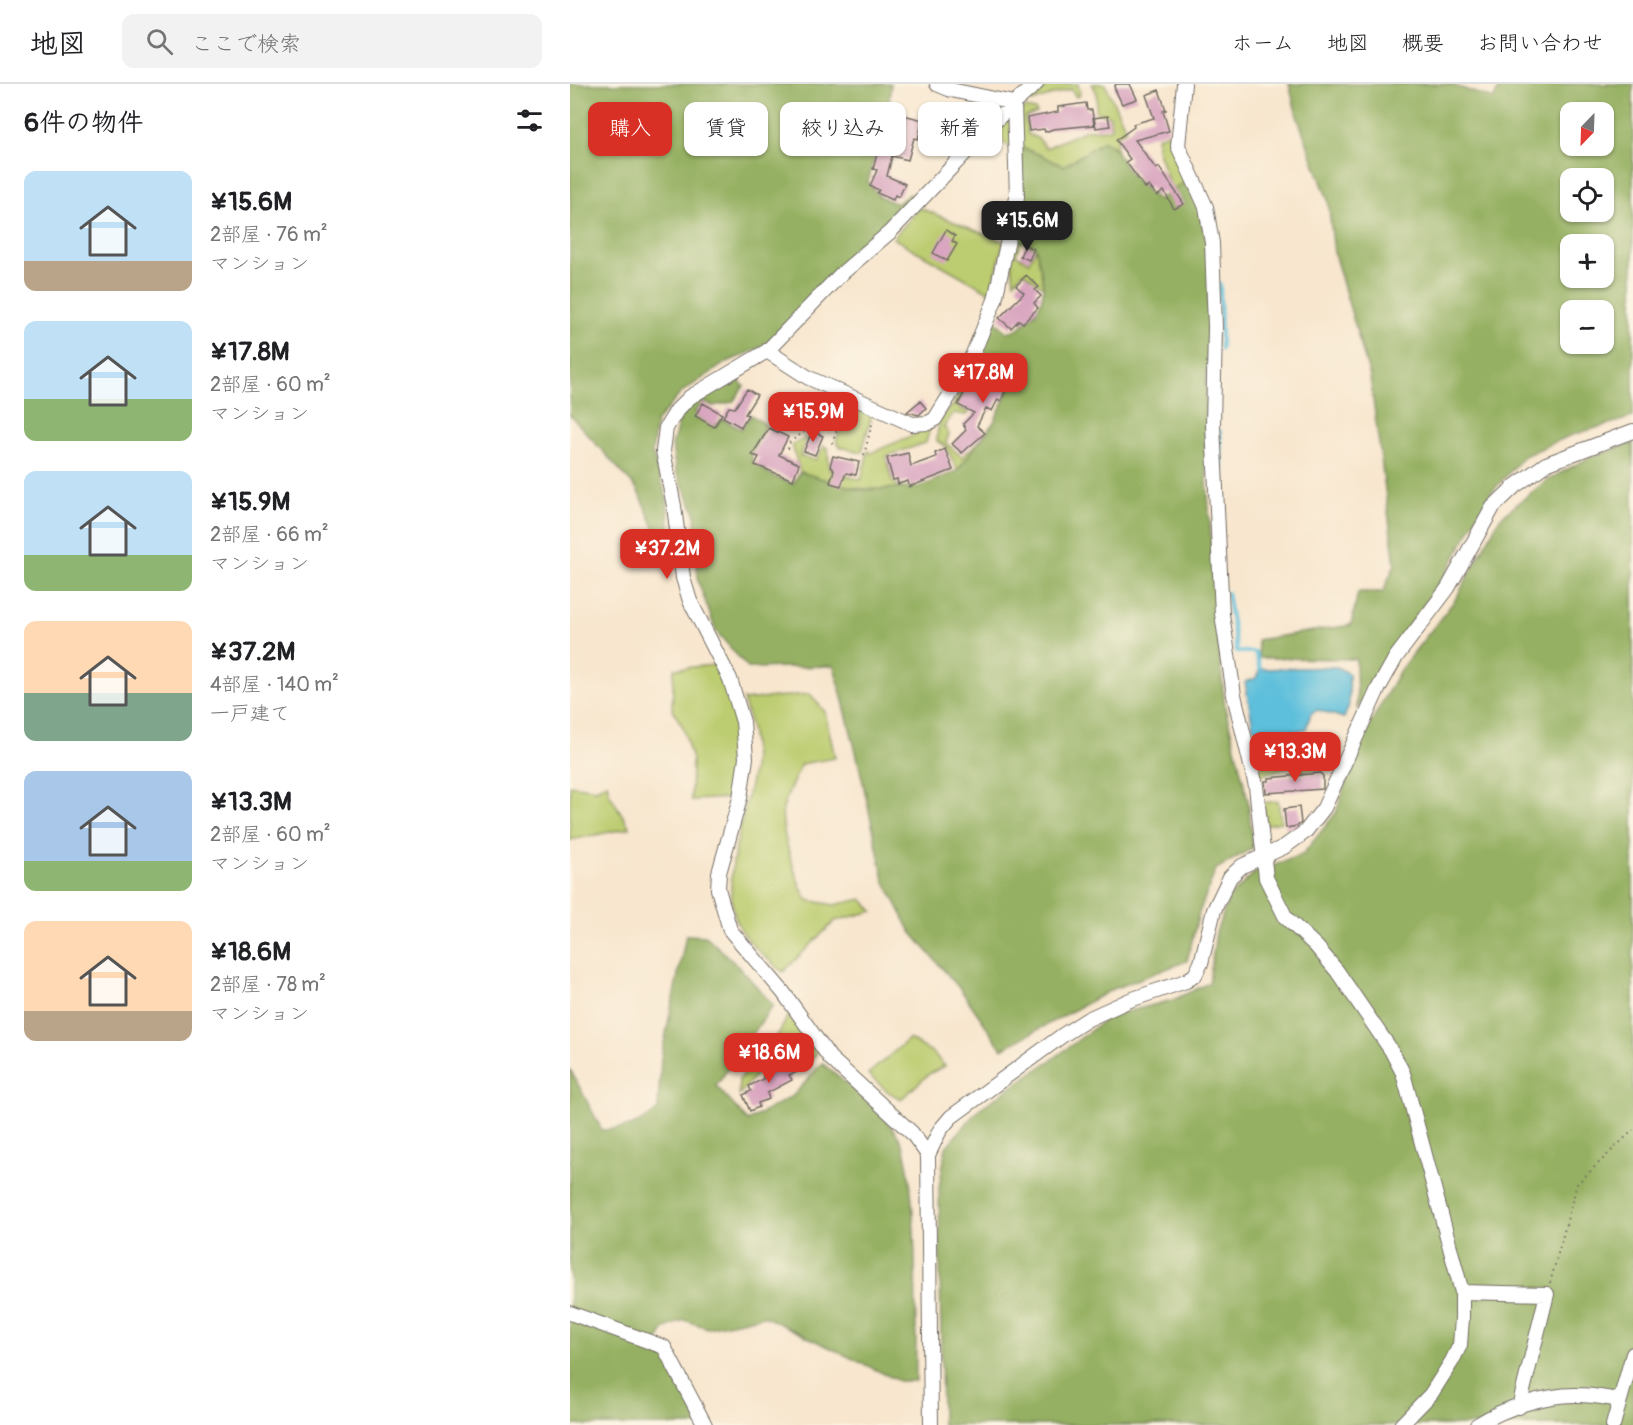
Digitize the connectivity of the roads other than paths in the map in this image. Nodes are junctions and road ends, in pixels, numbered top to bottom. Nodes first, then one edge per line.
1 (937, 84) edge
2 (1036, 84) edge
3 (1185, 84) edge
4 (1014, 103) junction
5 (767, 351) junction
6 (1633, 430) edge
7 (1265, 854) junction
8 (928, 1155) junction
9 (1462, 1292) junction
10 (570, 1313) edge
11 (1633, 1354) edge
12 (1620, 1400) junction
13 (1519, 1407) junction
14 (705, 1425) edge
15 (931, 1425) edge
16 (1401, 1425) edge
17 (1477, 1425) edge
18 (1612, 1425) edge

1 - 4 street
2 - 4 street
3 - 7 street
4 - 5 street
4 - 5 street
5 - 8 street
6 - 7 street
7 - 8 street
7 - 9 street
8 - 15 street
9 - 13 street
9 - 16 street
10 - 14 street
11 - 12 street
12 - 13 street
12 - 18 street
13 - 17 street

